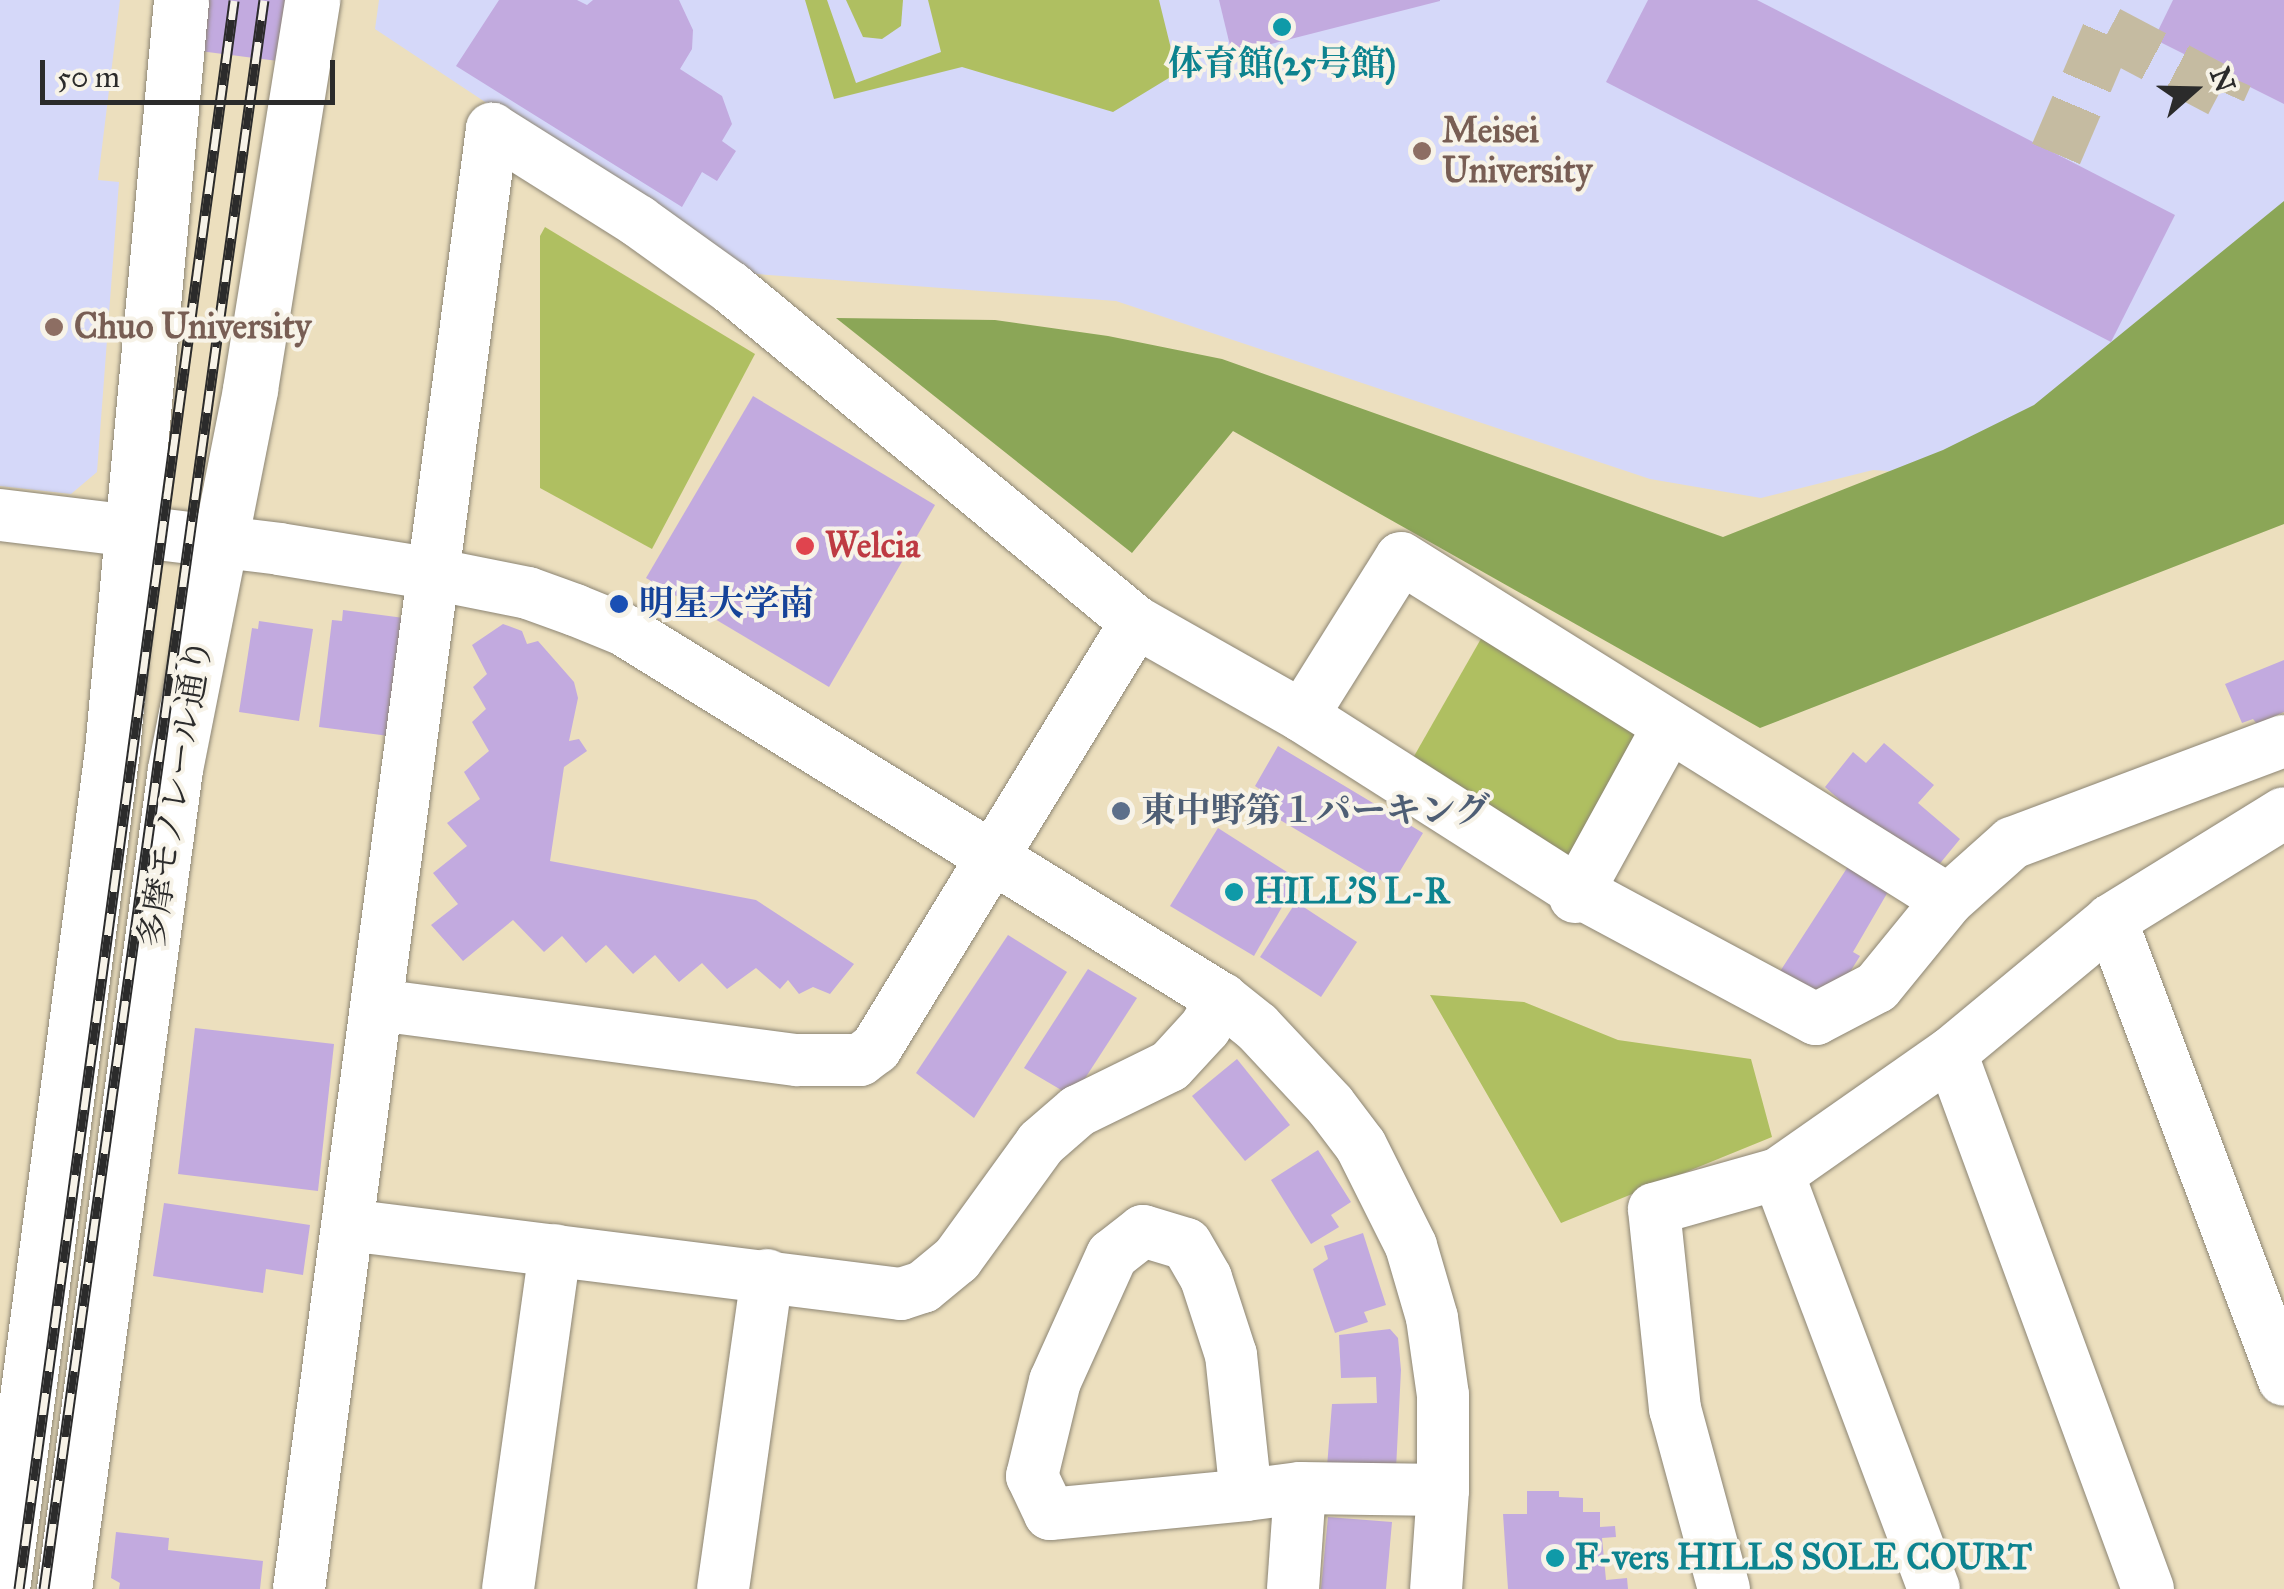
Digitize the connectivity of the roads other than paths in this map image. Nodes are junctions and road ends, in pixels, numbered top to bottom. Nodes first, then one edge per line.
1 (181, 0) edge
2 (312, 0) edge
3 (0, 515) edge
4 (132, 532) junction
5 (220, 543) junction
6 (433, 574) junction
7 (1136, 622) junction
8 (1302, 716) junction
9 (1670, 726) junction
10 (2284, 740) edge
11 (2284, 814) edge
12 (996, 856) junction
13 (1576, 894) junction
14 (1948, 900) junction
15 (2111, 920) junction
16 (1222, 999) junction
17 (378, 1005) junction
18 (1951, 1053) junction
19 (1778, 1174) junction
20 (348, 1226) junction
21 (555, 1250) junction
22 (766, 1275) junction
23 (2284, 1380) edge
24 (1300, 1488) junction
25 (1444, 1490) junction
26 (1246, 1495) junction
27 (2, 1589) edge
28 (64, 1589) edge
29 (299, 1589) edge
30 (508, 1589) edge
31 (723, 1589) edge
32 (1292, 1589) edge
33 (1436, 1589) edge
34 (1724, 1589) edge
35 (1934, 1589) edge
36 (2148, 1589) edge

1 - 4 main road, 多摩モノレール通り
2 - 5 main road, 多摩モノレール通り
3 - 4 street
4 - 5 street
4 - 27 main road, 多摩モノレール通り
5 - 6 street
5 - 28 main road, 多摩モノレール通り
6 - 7 street
6 - 12 street
6 - 17 street
7 - 8 street
7 - 12 street
8 - 9 street
8 - 13 street
9 - 13 street
9 - 14 street
10 - 14 street
11 - 15 street
12 - 16 street
12 - 17 street
13 - 14 street
15 - 18 street
15 - 23 street
16 - 22 street
16 - 25 street
17 - 20 street
18 - 19 street
18 - 36 street
19 - 34 street
19 - 35 street
20 - 21 street
20 - 29 street
21 - 22 street
21 - 30 street
22 - 31 street
24 - 25 street
24 - 26 street
24 - 32 street
25 - 33 street
26 - 26 street

